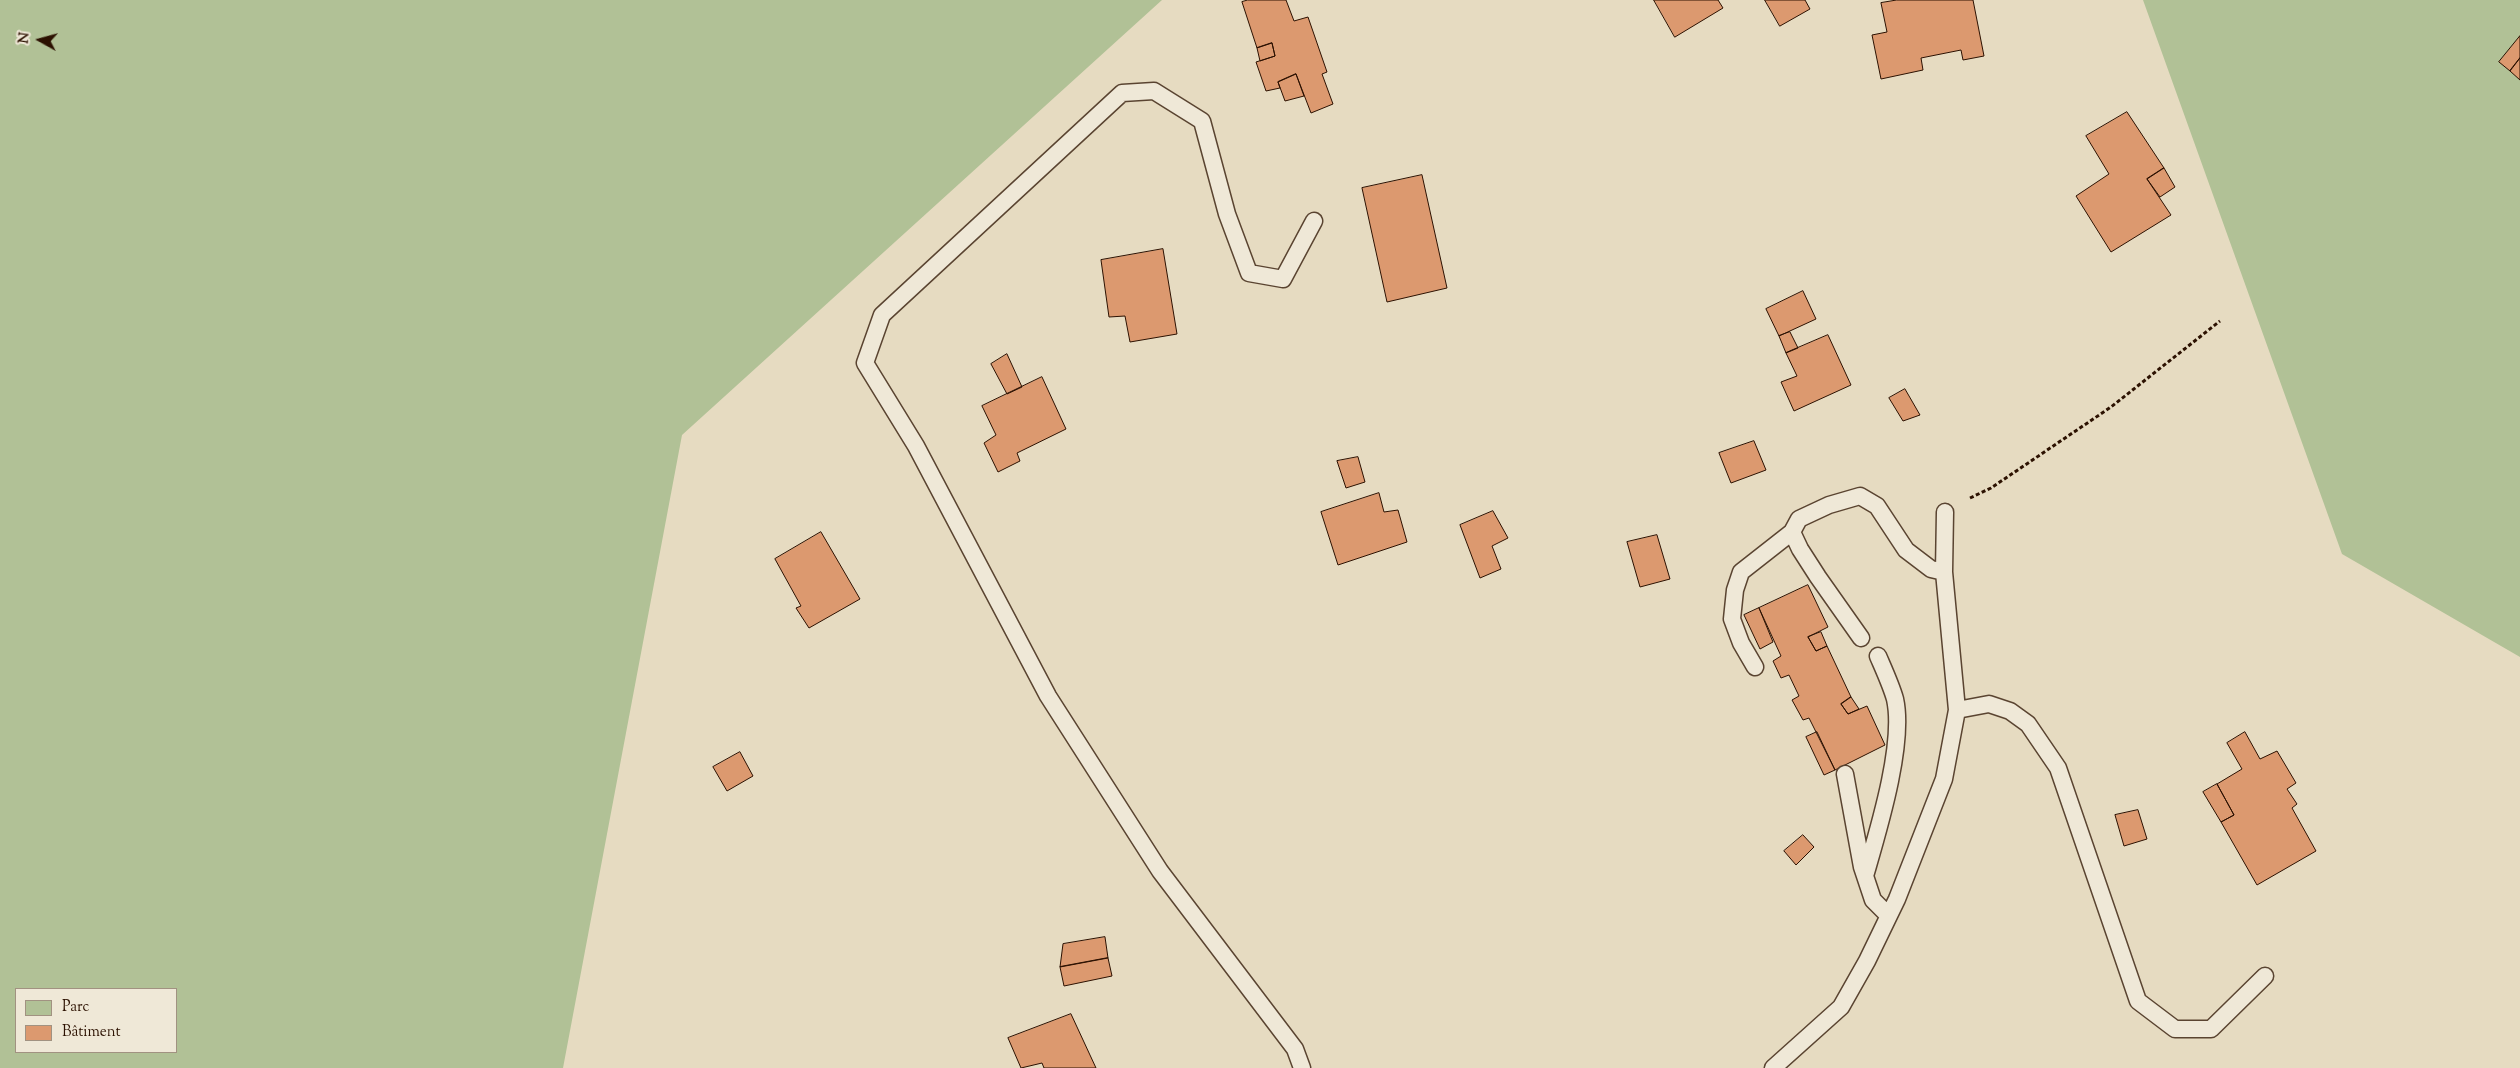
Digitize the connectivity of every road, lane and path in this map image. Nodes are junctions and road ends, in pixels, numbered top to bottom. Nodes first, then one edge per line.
1 (1314, 221) dead end
2 (2220, 321) dead end
3 (1945, 512) joint
4 (1792, 532) junction
5 (1944, 572) junction
6 (1861, 638) dead end
7 (1878, 656) dead end
8 (1755, 667) dead end
9 (1957, 710) junction
10 (1844, 774) dead end
11 (1865, 876) junction
12 (1888, 915) junction
13 (2265, 976) dead end
14 (1302, 1068) edge
15 (1773, 1068) edge

1 - 14 lane
2 - 3 path
3 - 5 lane
4 - 5 lane
4 - 6 lane
4 - 8 lane
5 - 9 lane
7 - 11 lane
9 - 12 lane
9 - 13 lane
10 - 11 lane
11 - 12 lane
12 - 15 lane

